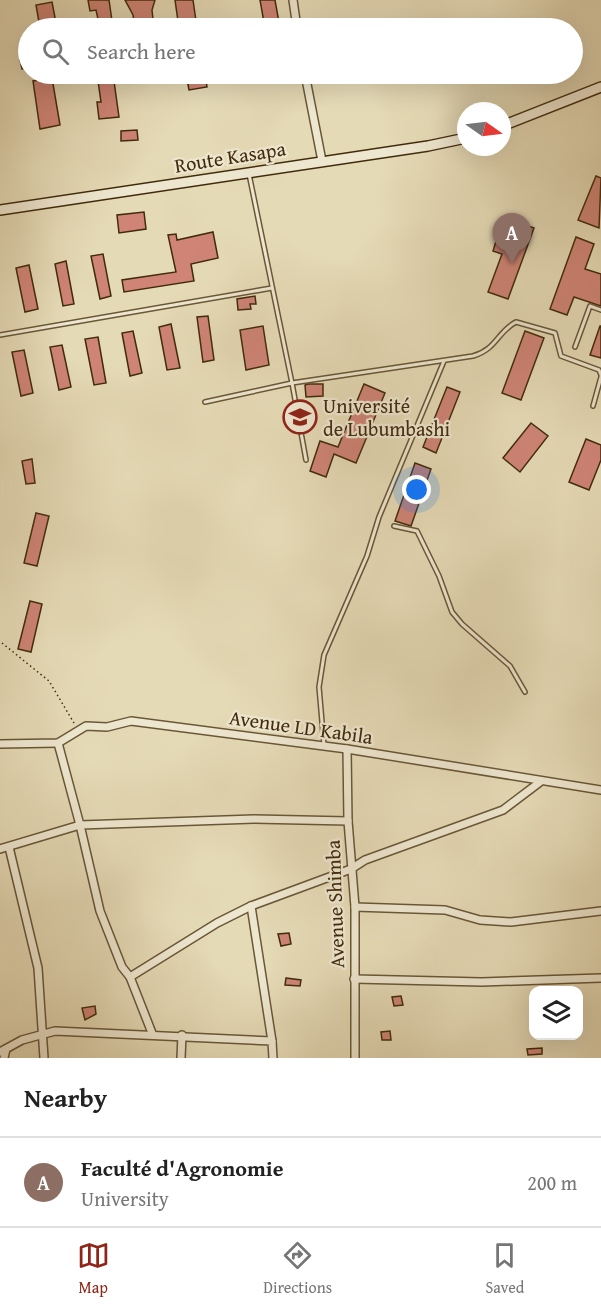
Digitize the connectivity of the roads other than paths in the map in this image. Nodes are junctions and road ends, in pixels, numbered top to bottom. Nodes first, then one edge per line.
1 (293, 0) edge
2 (296, 18) edge
3 (307, 84) edge
4 (601, 87) edge
5 (511, 122) edge
6 (457, 139) edge
7 (322, 161) junction
8 (248, 172) junction
9 (0, 210) edge
10 (272, 288) junction
11 (601, 310) edge
12 (0, 335) edge
13 (575, 346) dead end
14 (444, 362) junction
15 (601, 376) edge
16 (292, 383) junction
17 (205, 402) dead end
18 (592, 406) dead end
19 (306, 460) dead end
20 (394, 526) dead end
21 (525, 692) dead end
22 (58, 743) junction
23 (0, 744) edge
24 (324, 745) junction
25 (347, 749) junction
26 (540, 782) junction
27 (601, 790) edge
28 (348, 821) junction
29 (80, 825) junction
30 (9, 847) junction
31 (0, 849) edge
32 (351, 869) junction
33 (251, 906) junction
34 (355, 907) junction
35 (601, 910) edge
36 (130, 977) junction
37 (601, 978) edge
38 (354, 979) junction
39 (44, 1033) junction
40 (152, 1033) junction
41 (182, 1035) junction
42 (272, 1041) junction
43 (3, 1051) edge
44 (4, 1058) edge
45 (44, 1058) edge
46 (180, 1058) edge
47 (273, 1058) edge
48 (355, 1058) edge

1 - 2 street
3 - 7 street
4 - 5 main road
6 - 7 main road, Route Kasapa
7 - 8 main road, Route Kasapa
8 - 9 main road, Route Kasapa
8 - 10 lane
10 - 12 lane
10 - 16 lane
11 - 13 lane
14 - 15 lane
14 - 16 lane
14 - 24 lane
15 - 18 lane
16 - 17 lane
16 - 19 lane
20 - 21 lane
22 - 23 street
22 - 24 street, Avenue LD Kabila
22 - 29 street
24 - 25 street, Avenue LD Kabila
25 - 26 street, Avenue LD Kabila
25 - 28 street, Avenue Shimba
26 - 27 street, Avenue LD Kabila
26 - 32 street
28 - 29 street
28 - 32 street, Avenue Shimba
29 - 30 street
29 - 36 street
30 - 31 street
30 - 39 street
32 - 33 street
32 - 34 street, Avenue Shimba
33 - 36 street
33 - 42 street
34 - 35 street
34 - 38 street, Avenue Shimba
36 - 40 street
37 - 38 street
38 - 48 street, Avenue Shimba
39 - 40 street
39 - 43 street
39 - 45 street
40 - 41 street
41 - 42 street
41 - 46 street
42 - 47 street
43 - 44 street

